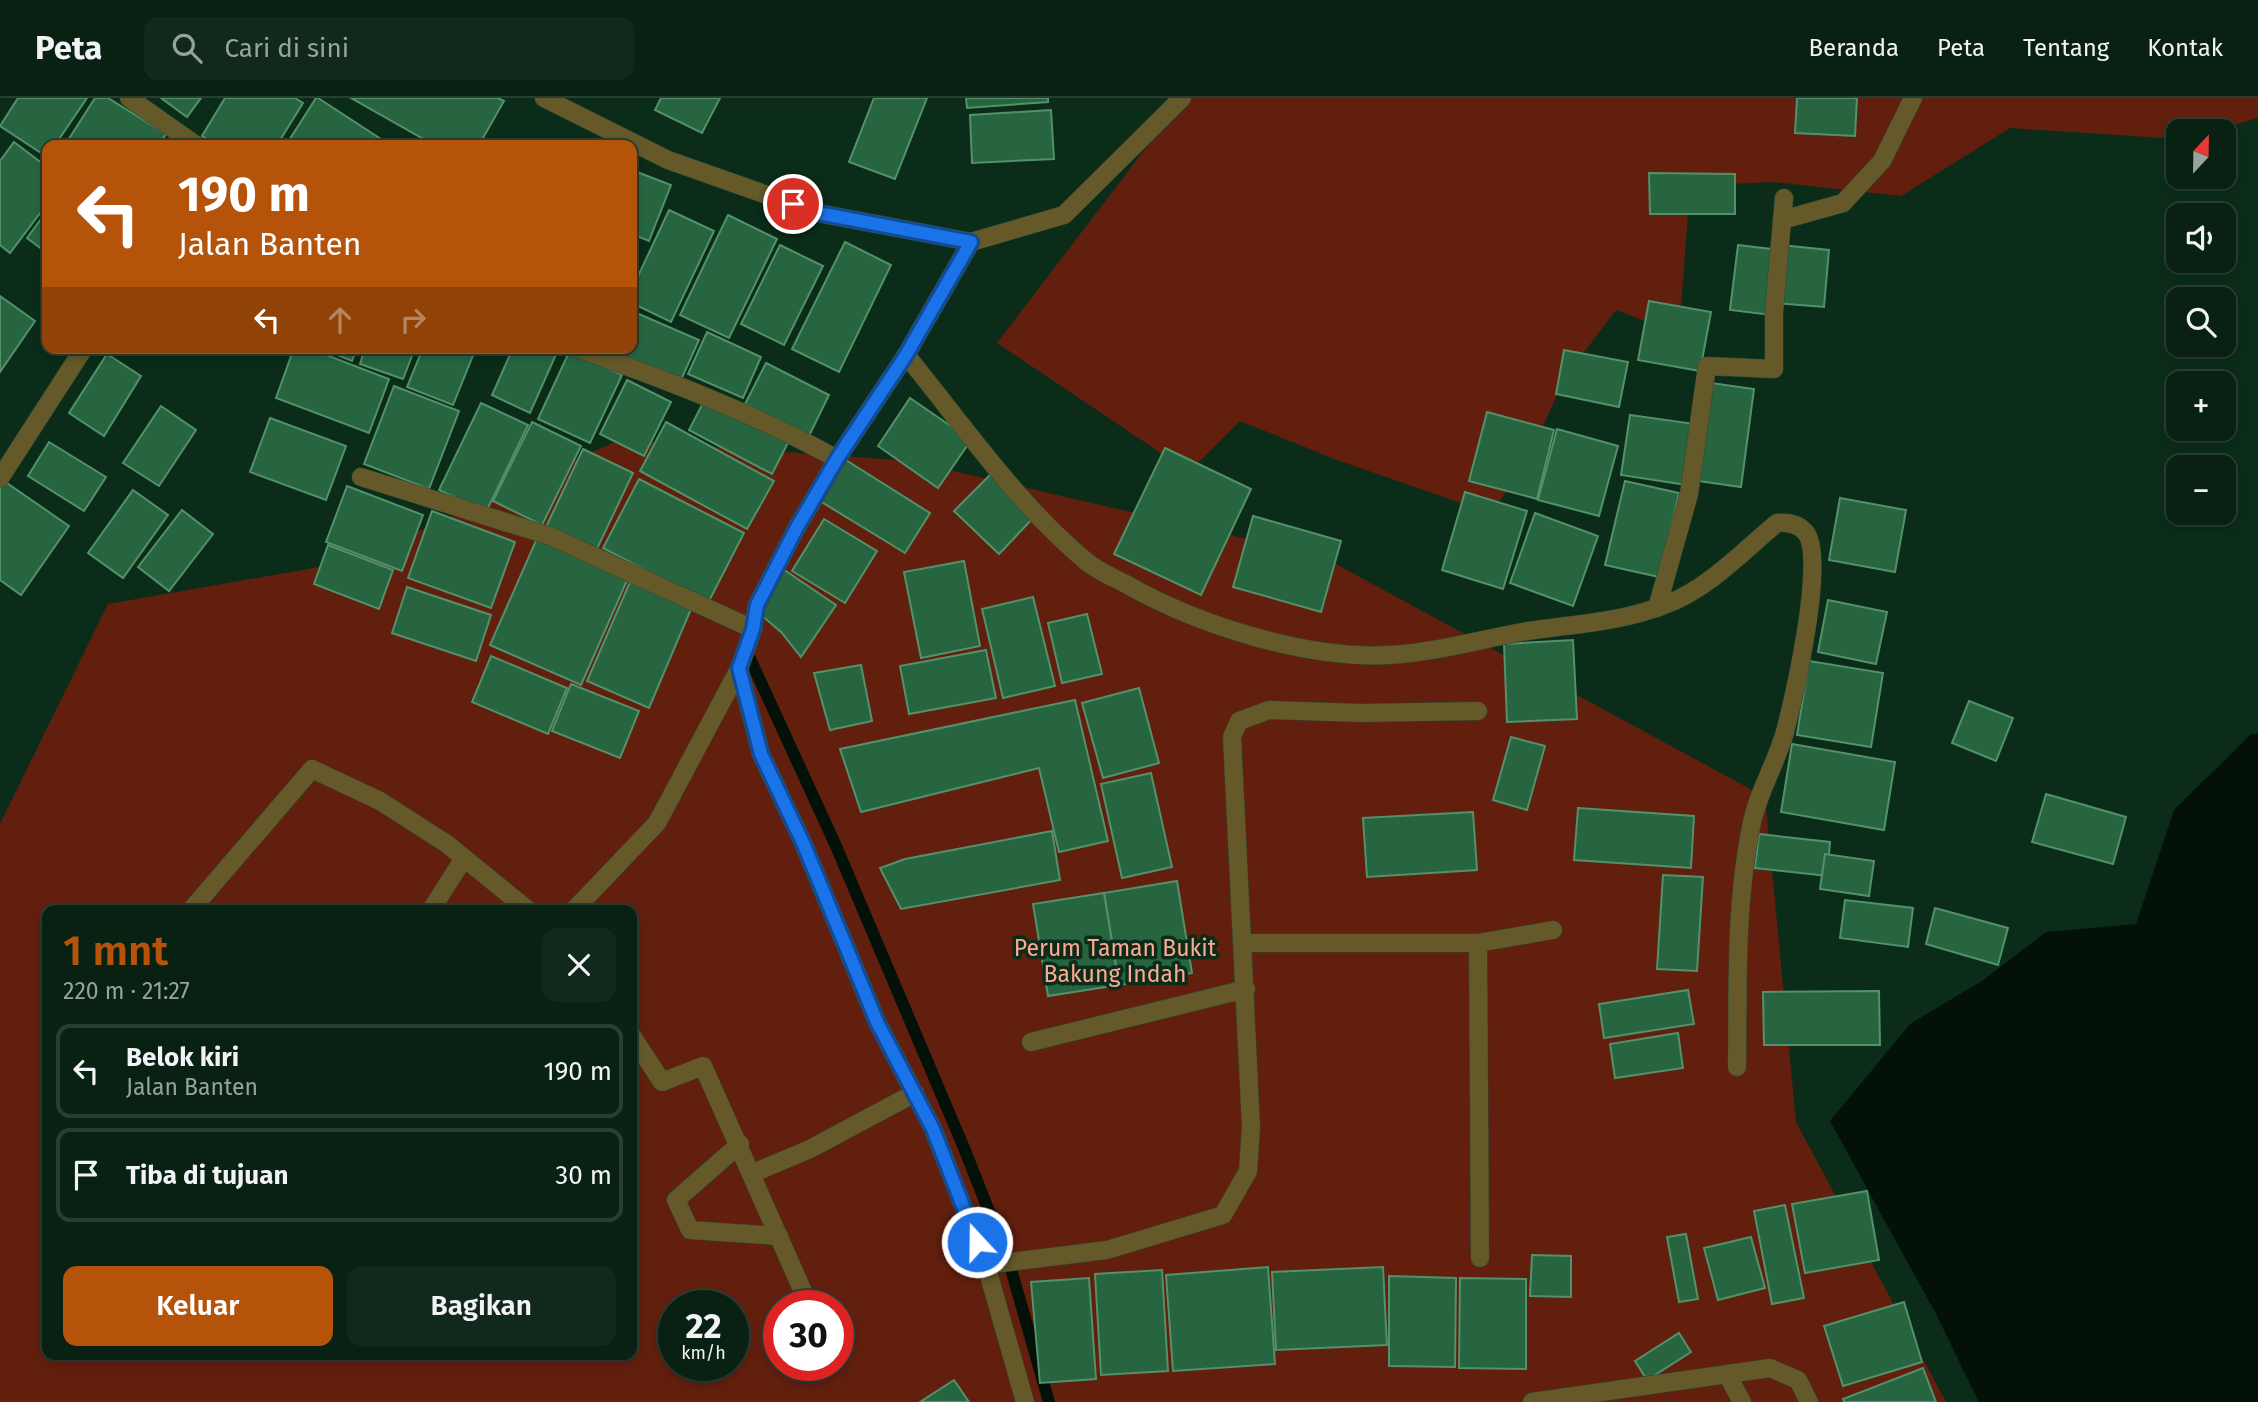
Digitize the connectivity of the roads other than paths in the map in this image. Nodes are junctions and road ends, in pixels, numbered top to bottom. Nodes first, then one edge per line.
1 (129, 98) edge
2 (544, 98) edge
3 (1182, 98) edge
4 (1913, 98) edge
5 (189, 140) edge
6 (628, 140) edge
7 (637, 144) edge
8 (1784, 198) dead end
9 (1782, 220) junction
10 (971, 242) junction
11 (80, 354) edge
12 (594, 354) edge
13 (906, 355) junction
14 (837, 459) junction
15 (361, 477) dead end
16 (0, 478) edge
17 (1657, 608) junction
18 (753, 629) junction
19 (739, 668) junction
20 (1478, 711) dead end
21 (464, 858) junction
22 (195, 905) edge
23 (434, 905) edge
24 (522, 905) edge
25 (579, 905) edge
26 (1553, 930) dead end
27 (1244, 943) junction
28 (1478, 943) junction
29 (1246, 989) junction
30 (1031, 1042) dead end
31 (637, 1044) edge
32 (1737, 1067) dead end
33 (915, 1093) junction
34 (740, 1144) junction
35 (753, 1173) junction
36 (779, 1236) junction
37 (1480, 1258) dead end
38 (986, 1265) junction
39 (802, 1290) edge
40 (1727, 1374) junction
41 (1025, 1402) edge
42 (1532, 1402) edge
43 (1742, 1402) edge
44 (1809, 1402) edge

1 - 5 street
2 - 6 street
3 - 10 street
4 - 9 street
7 - 10 street
8 - 9 street
9 - 17 street
10 - 13 street
11 - 16 street
12 - 14 street
13 - 14 street
13 - 17 street
14 - 18 street
15 - 18 street
17 - 32 street
18 - 19 street
19 - 25 street
19 - 33 street
20 - 27 street
21 - 22 street
21 - 23 street
21 - 24 street
26 - 28 street
27 - 28 street
27 - 29 street
28 - 37 street
29 - 30 street
29 - 38 street
31 - 34 street
33 - 35 street
33 - 38 street
34 - 35 street
34 - 36 street
35 - 36 street
36 - 39 street
38 - 41 street
40 - 42 street
40 - 43 street
40 - 44 street

